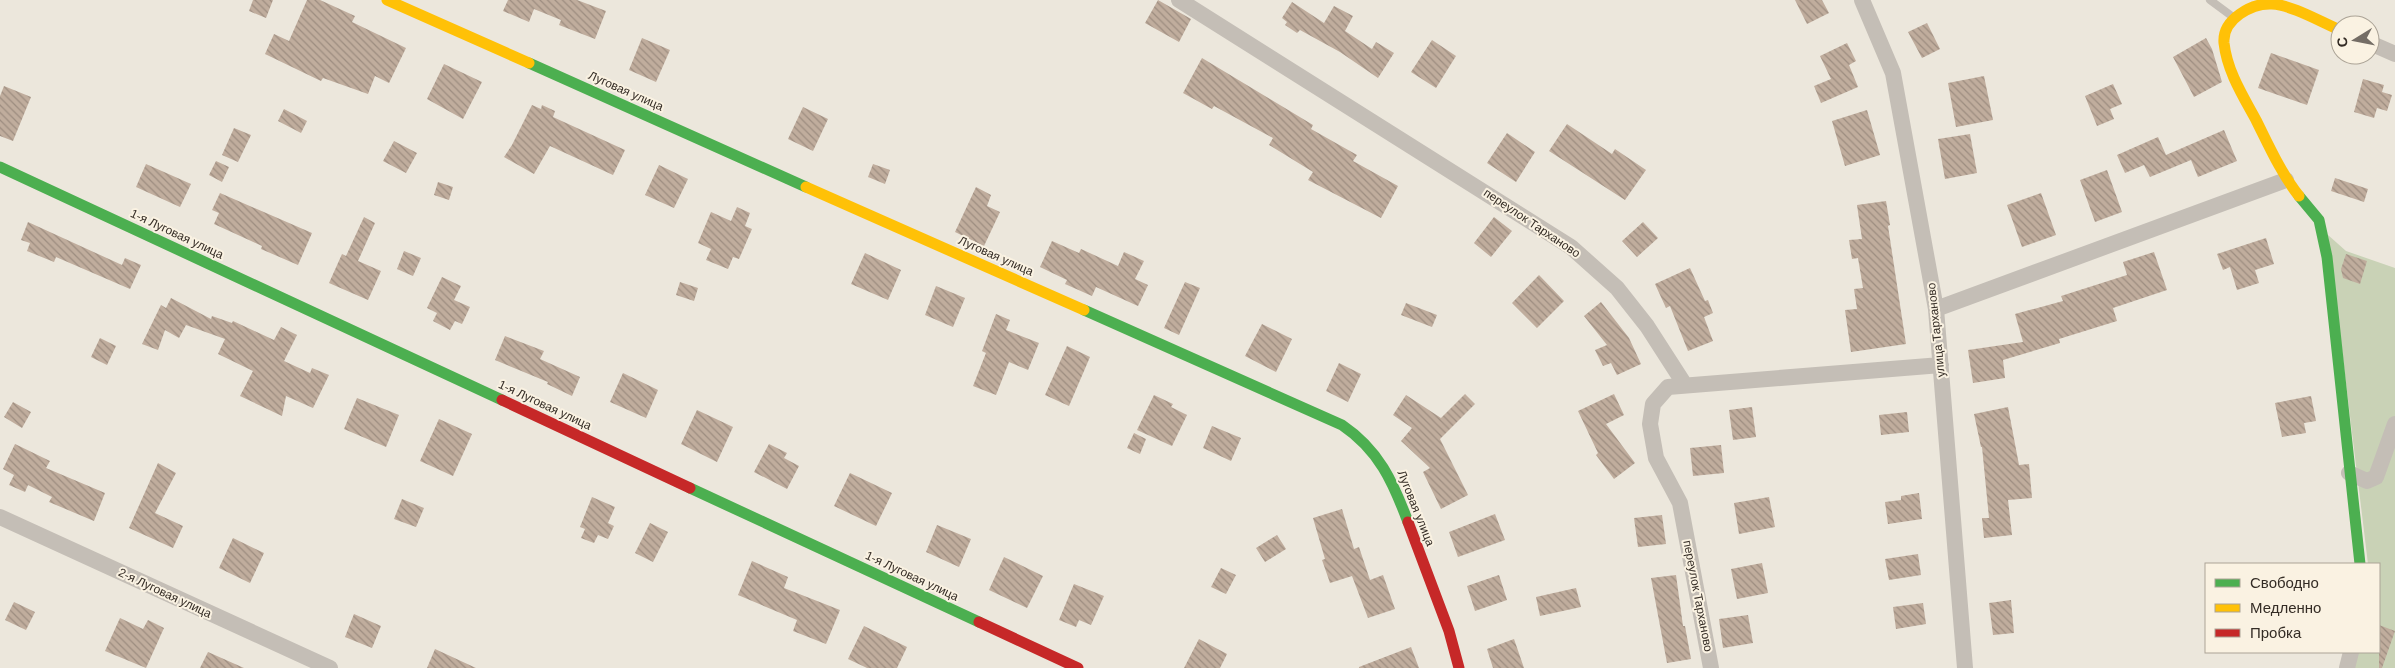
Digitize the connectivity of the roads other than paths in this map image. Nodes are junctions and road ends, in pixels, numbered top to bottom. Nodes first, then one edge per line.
1 (387, 0) edge
2 (1179, 0) edge
3 (1862, 0) edge
4 (2210, 0) edge
5 (2234, 18) junction
6 (2330, 26) edge
7 (2380, 47) edge
8 (2395, 54) edge
9 (0, 167) edge
10 (2286, 180) junction
11 (1936, 309) junction
12 (1941, 365) junction
13 (1685, 385) junction
14 (2395, 424) edge
15 (2349, 472) junction
16 (0, 517) edge
17 (2360, 563) edge
18 (2351, 653) edge
19 (330, 668) edge
20 (1078, 668) edge
21 (1459, 668) edge
22 (1711, 668) edge
23 (1965, 668) edge
24 (2347, 668) edge

1 - 21 street, Луговая улица
2 - 13 street, переулок Тарханово
3 - 11 street, улица Тарханово
4 - 5 lane
5 - 6 street
5 - 10 street
7 - 8 street
9 - 20 street, 1-я Луговая улица
10 - 11 street
10 - 15 street
11 - 12 street, улица Тарханово
12 - 13 street
12 - 23 street, улица Тарханово
13 - 22 street, переулок Тарханово
14 - 15 street
15 - 17 street
16 - 19 street, 2-я Луговая улица
18 - 24 street

